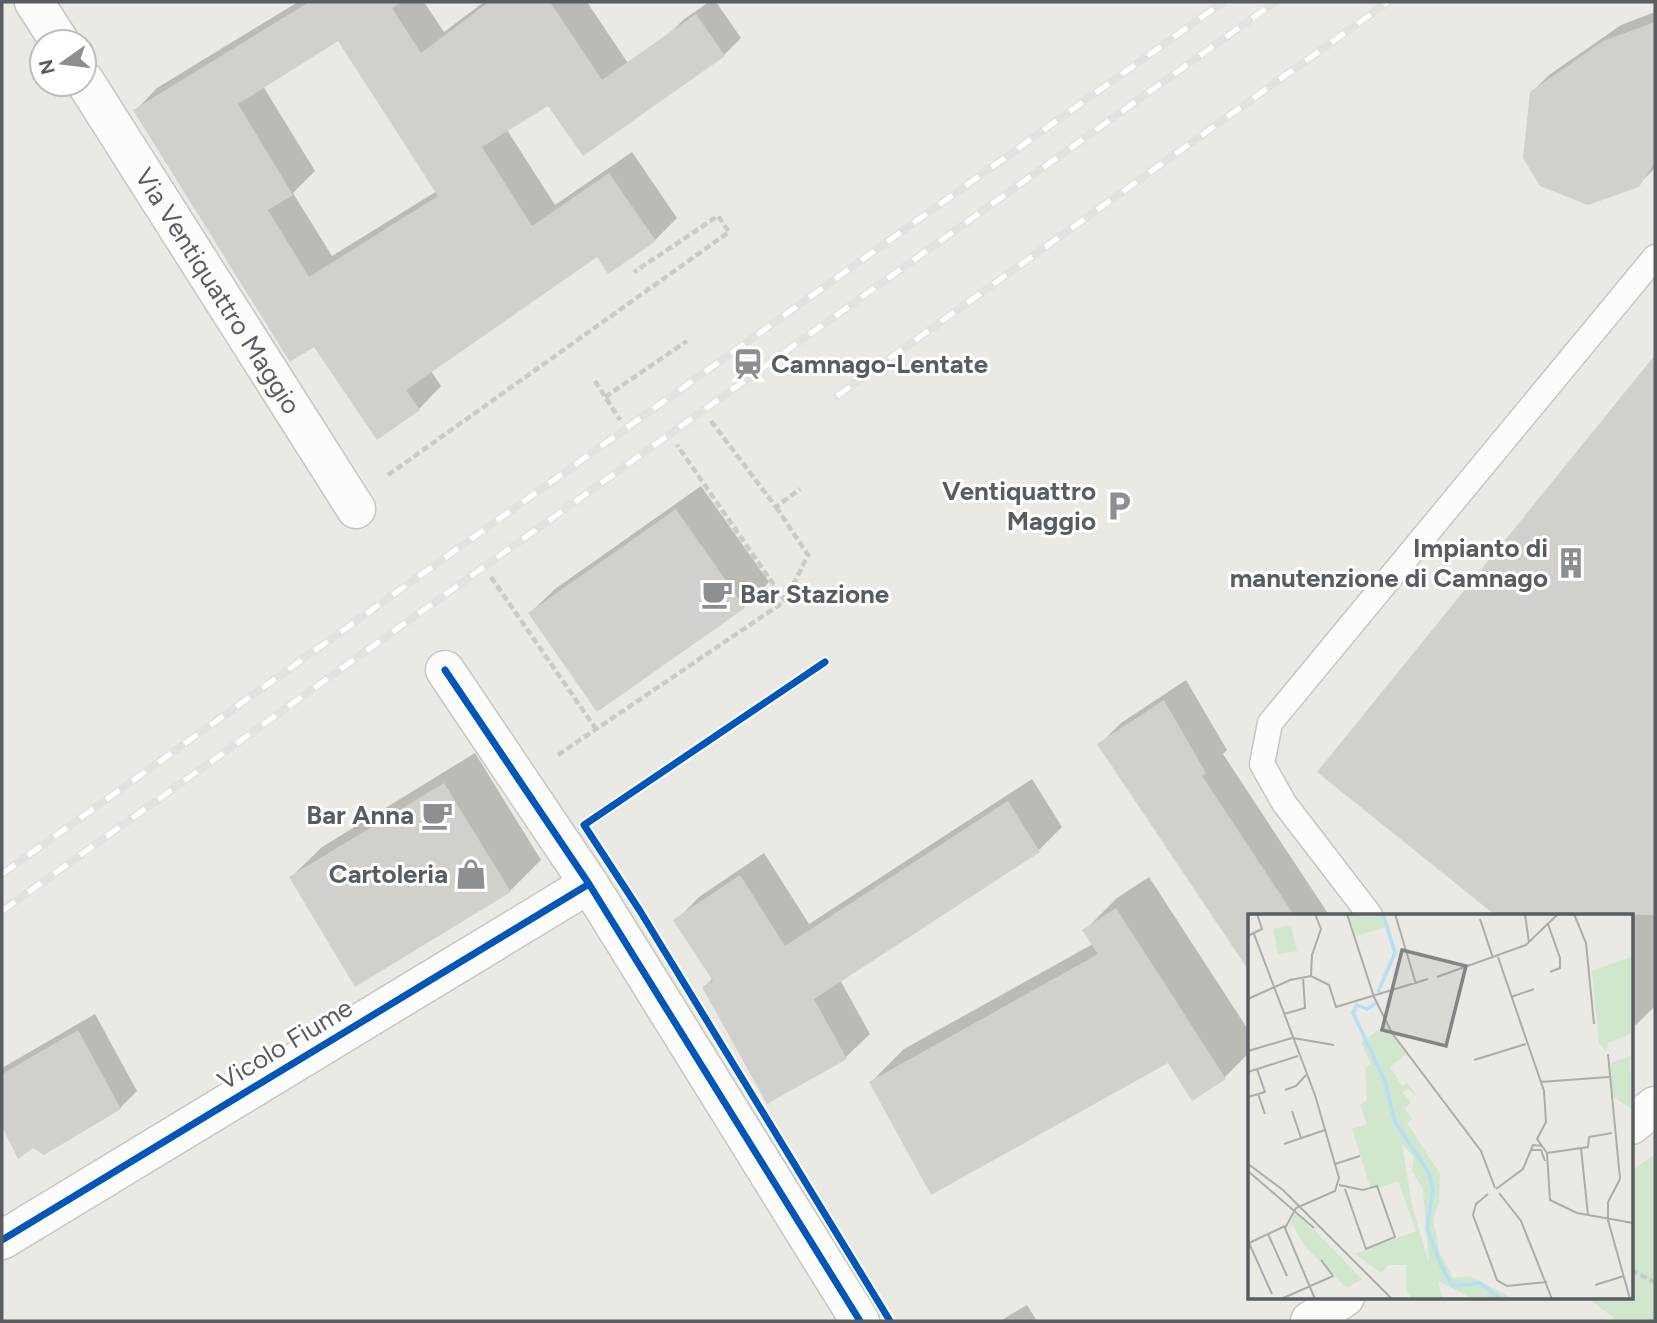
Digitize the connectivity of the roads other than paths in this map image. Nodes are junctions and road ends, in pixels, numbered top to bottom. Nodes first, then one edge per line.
1 (34, 2) edge
2 (51, 28) edge
3 (95, 98) edge
4 (1655, 257) edge
5 (353, 505) road end
6 (445, 670) dead end
7 (589, 884) junction
8 (1369, 914) edge
9 (1655, 1105) edge
10 (1632, 1124) edge
11 (2, 1240) edge
12 (1344, 1298) edge
13 (860, 1321) edge
14 (1310, 1321) edge

1 - 2 street
3 - 5 street, Via Ventiquattro Maggio
4 - 8 lane
6 - 7 street
7 - 11 street, Vicolo Fiume
7 - 13 street
9 - 10 street
12 - 14 street

